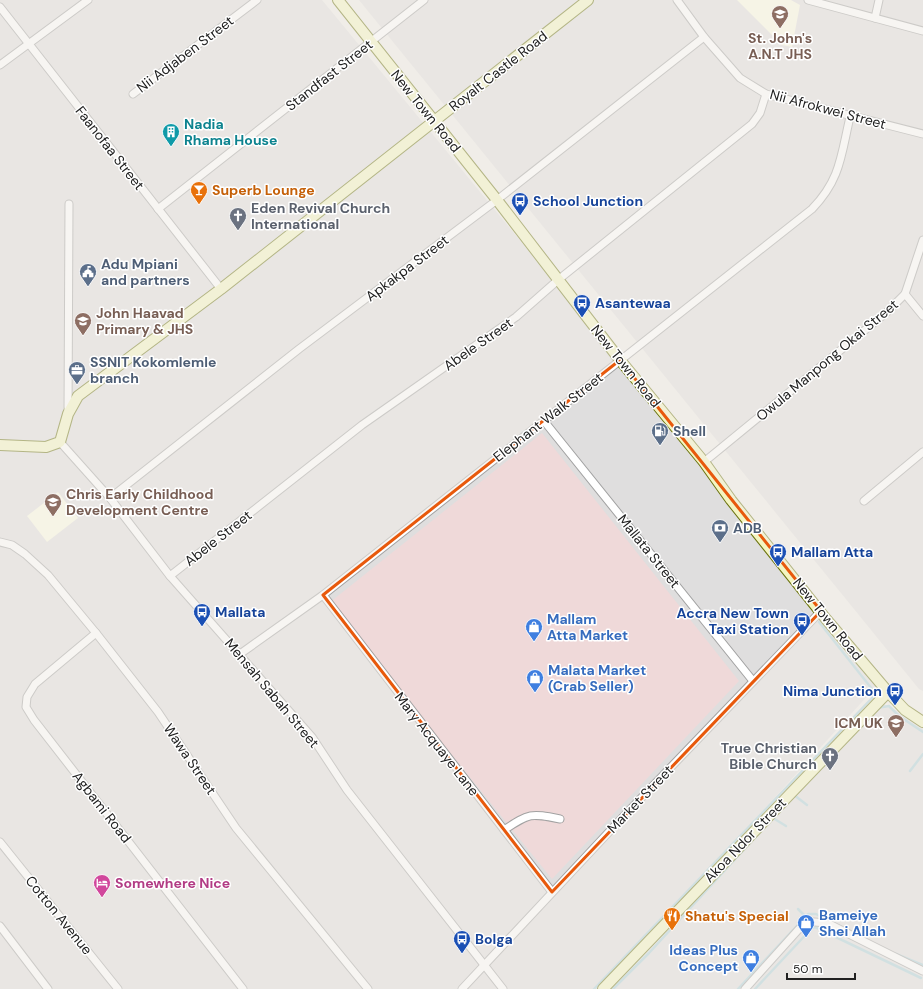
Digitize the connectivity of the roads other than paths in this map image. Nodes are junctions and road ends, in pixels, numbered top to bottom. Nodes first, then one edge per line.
1 (88, 0) edge
2 (258, 0) edge
3 (338, 0) edge
4 (424, 0) edge
5 (588, 0) edge
6 (677, 0) edge
7 (808, 0) edge
8 (879, 0) edge
9 (0, 7) edge
10 (875, 18) junction
11 (923, 31) edge
12 (704, 37) junction
13 (371, 42) junction
14 (29, 43) junction
15 (0, 65) edge
16 (133, 94) dead end
17 (766, 94) junction
18 (850, 117) junction
19 (434, 121) junction
20 (923, 134) edge
21 (497, 200) junction
22 (69, 204) dead end
23 (158, 209) junction
24 (923, 240) edge
25 (558, 280) junction
26 (221, 289) junction
27 (905, 294) junction
28 (923, 316) edge
29 (620, 360) junction
30 (68, 414) junction
31 (544, 421) junction
32 (60, 442) junction
33 (0, 444) edge
34 (923, 452) edge
35 (704, 462) junction
36 (110, 498) junction
37 (864, 501) dead end
38 (0, 542) edge
39 (170, 576) junction
40 (323, 595) junction
41 (821, 611) junction
42 (96, 633) junction
43 (240, 654) junction
44 (753, 681) junction
45 (888, 692) junction
46 (923, 722) edge
47 (560, 819) dead end
48 (504, 830) junction
49 (0, 842) edge
50 (552, 892) junction
51 (0, 926) edge
52 (484, 966) junction
53 (923, 971) edge
54 (48, 989) edge
55 (118, 989) edge
56 (242, 989) edge
57 (368, 989) edge
58 (462, 989) edge
59 (503, 989) edge
60 (603, 989) edge
61 (745, 989) edge

1 - 14 street
2 - 16 street, Nii Adjaben Street
3 - 13 street, New Town Road
4 - 13 street, Standfast Street
5 - 19 street, Royalt Castle Road
6 - 12 street, Nii Afrokwei Street
7 - 10 street
8 - 10 street
9 - 14 street, Faanofaa Street
10 - 11 street
12 - 17 street, Nii Afrokwei Street
12 - 21 street, Apkakpa Street
13 - 19 street, New Town Road
13 - 23 street, Standfast Street
14 - 15 street
14 - 23 street, Faanofaa Street
17 - 18 street, Nii Afrokwei Street
17 - 25 street, Abele Street
18 - 20 street, Nii Afrokwei Street
18 - 29 street, Elephant Walk Street
19 - 21 street, New Town Road
19 - 26 street, Royalt Castle Road
21 - 25 street, New Town Road
21 - 36 street, Apkakpa Street
22 - 30 street
23 - 26 street, Faanofaa Street
24 - 27 street, Owula Manpong Okai Street
25 - 29 street, New Town Road
25 - 39 street, Abele Street
26 - 30 street, Royalt Castle Road
27 - 28 street
27 - 35 street, Owula Manpong Okai Street
29 - 31 street, Elephant Walk Street
29 - 35 street, New Town Road
30 - 32 street, Royalt Castle Road
31 - 40 street, Elephant Walk Street
31 - 44 street, Mallata Street
32 - 33 street
32 - 36 street, Mensah Sabah Street
34 - 37 street
35 - 41 street, New Town Road
36 - 39 street, Mensah Sabah Street
38 - 42 street, Wawa Street
39 - 43 street, Mensah Sabah Street
40 - 43 street, Elephant Walk Street
40 - 48 street, Mary Acquaye Lane
41 - 44 street, Market Street
41 - 45 street, New Town Road
42 - 56 street, Agbami Road
42 - 57 street, Wawa Street
43 - 52 street, Mensah Sabah Street
44 - 50 street, Market Street
45 - 46 street, New Town Road
45 - 60 street, Akoa Ndor Street
47 - 48 street
48 - 50 street, Mary Acquaye Lane
49 - 55 street, Cotton Avenue
50 - 52 street, Market Street
51 - 54 street
52 - 58 street, Market Street
52 - 59 street, Mensah Sabah Street
53 - 61 street

